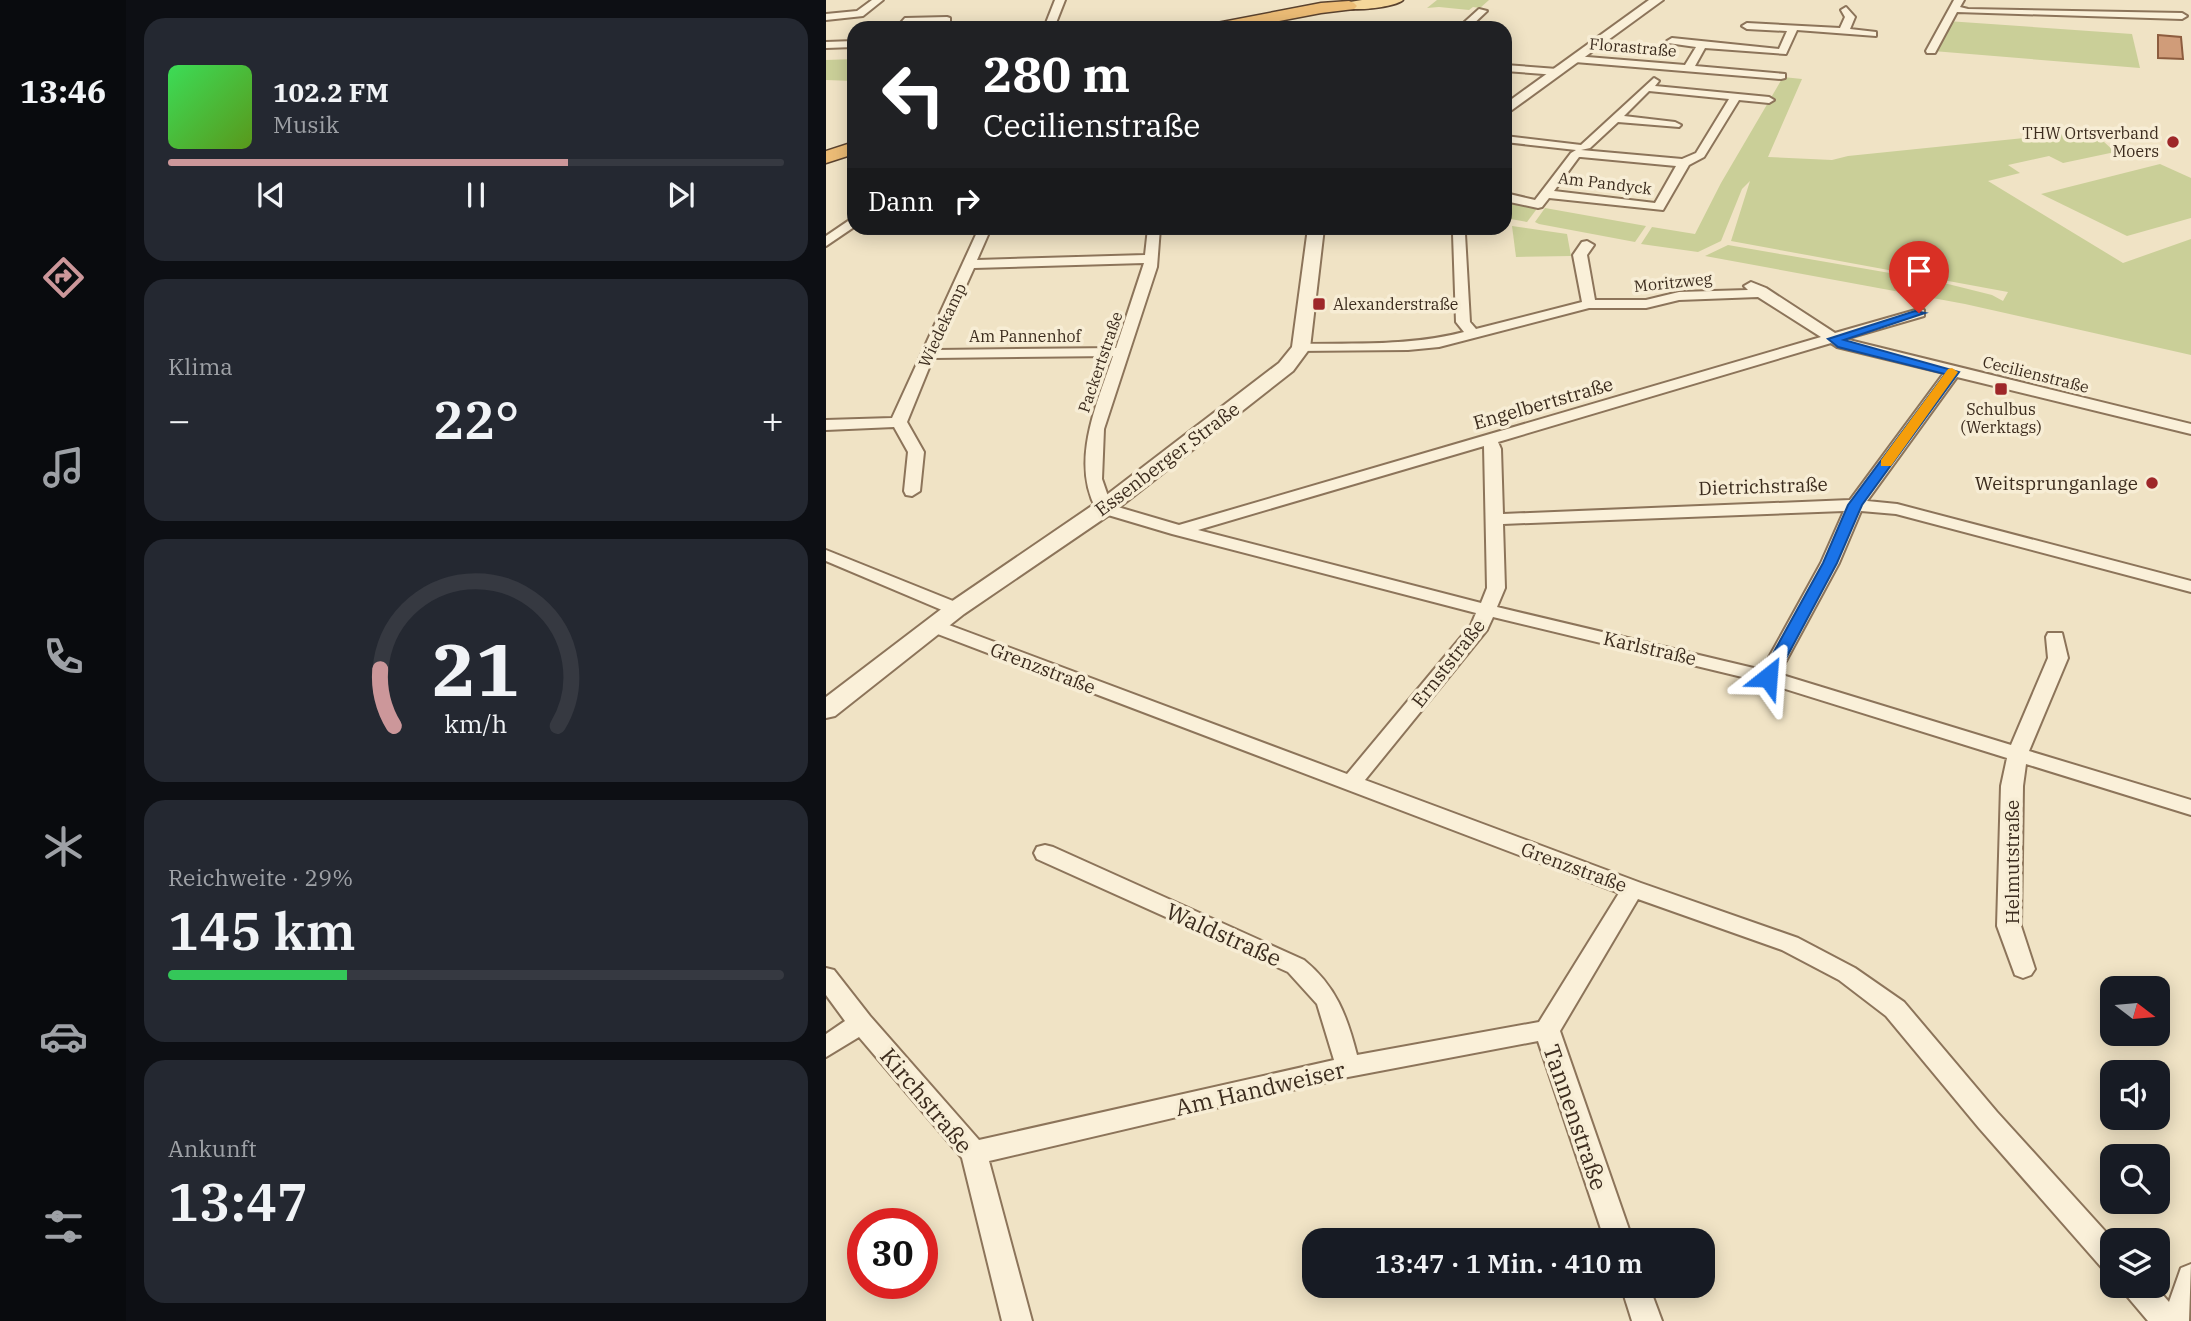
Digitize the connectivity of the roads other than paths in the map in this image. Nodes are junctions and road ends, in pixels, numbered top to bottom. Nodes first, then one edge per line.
1 (878, 0) edge
2 (1060, 0) edge
3 (1396, 0) edge
4 (1657, 0) edge
5 (1344, 3) edge
6 (1956, 4) edge
7 (1846, 10) dead end
8 (1482, 11) dead end
9 (1791, 14) dead end
10 (2182, 16) dead end
11 (826, 17) edge
12 (947, 20) dead end
13 (905, 21) edge
14 (1052, 21) edge
15 (1253, 21) edge
16 (1269, 21) edge
17 (1471, 21) edge
18 (1747, 26) dead end
19 (1790, 27) junction
20 (1843, 31) junction
21 (1872, 34) dead end
22 (1672, 41) dead end
23 (847, 44) edge
24 (826, 45) edge
25 (1702, 45) junction
26 (1759, 50) junction
27 (1931, 51) dead end
28 (1575, 58) junction
29 (1664, 66) junction
30 (1688, 68) junction
31 (1512, 69) edge
32 (1557, 72) junction
33 (1747, 73) junction
34 (1781, 76) dead end
35 (1647, 88) junction
36 (1736, 97) junction
37 (1769, 100) dead end
38 (1512, 105) edge
39 (1614, 118) junction
40 (1675, 125) dead end
41 (1512, 140) edge
42 (847, 146) edge
43 (826, 148) edge
44 (847, 149) edge
45 (1583, 150) junction
46 (826, 158) edge
47 (847, 159) edge
48 (1684, 163) junction
49 (826, 166) edge
50 (1547, 194) junction
51 (1512, 198) edge
52 (847, 226) edge
53 (982, 235) edge
54 (1153, 235) edge
55 (1315, 235) edge
56 (1459, 235) edge
57 (826, 242) edge
58 (1587, 245) dead end
59 (1151, 259) junction
60 (970, 264) junction
61 (1756, 289) joint
62 (1588, 304) junction
63 (1919, 313) dead end
64 (1474, 335) junction
65 (1834, 339) junction
66 (1301, 348) junction
67 (1122, 352) junction
68 (928, 354) junction
69 (1953, 372) junction
70 (899, 422) junction
71 (826, 425) edge
72 (2191, 429) edge
73 (1489, 440) junction
74 (912, 491) dead end
75 (1855, 505) junction
76 (1104, 508) junction
77 (1494, 519) junction
78 (1178, 530) junction
79 (826, 555) edge
80 (2191, 587) edge
81 (956, 609) junction
82 (1488, 610) junction
83 (930, 629) junction
84 (2055, 637) dead end
85 (1768, 677) junction
86 (826, 710) edge
87 (2018, 753) junction
88 (1350, 784) junction
89 (2191, 808) edge
90 (1045, 853) dead end
91 (1633, 889) junction
92 (2022, 969) dead end
93 (826, 977) edge
94 (862, 1023) junction
95 (1547, 1030) junction
96 (826, 1047) edge
97 (1348, 1067) junction
98 (974, 1153) junction
99 (1615, 1228) edge
100 (2100, 1246) edge
101 (2191, 1277) edge
102 (1639, 1298) edge
103 (2147, 1298) edge
104 (1017, 1321) edge
105 (1647, 1321) edge
106 (2168, 1321) edge

1 - 11 street
2 - 14 street
3 - 5 main road
4 - 28 street
5 - 15 highway
5 - 16 highway
6 - 10 street
6 - 27 street
7 - 20 street
8 - 17 street
9 - 19 street, Florastraße
12 - 13 street
18 - 19 street
19 - 20 street
19 - 26 street, Florastraße
20 - 21 street
22 - 25 street, Florastraße
23 - 24 street
25 - 26 street, Florastraße
25 - 30 street, Florastraße
26 - 33 street
28 - 29 street, Florastraße
28 - 32 street
29 - 30 street, Florastraße
29 - 35 street
30 - 33 street, Florastraße
31 - 32 street
32 - 38 street
33 - 34 street, Florastraße
35 - 36 street
35 - 39 street
36 - 37 street
36 - 48 street
39 - 40 street
39 - 45 street
41 - 45 street
42 - 43 highway
44 - 46 highway
45 - 48 street, Am Pandyck
45 - 50 street, Am Pandyck
47 - 49 highway
48 - 50 street, Am Pandyck
50 - 51 street, Am Pandyck
52 - 57 street
53 - 60 street, Wiedekamp
54 - 59 street, Packertstraße
55 - 66 street
56 - 64 street
58 - 62 street
59 - 60 street
59 - 67 street, Packertstraße
60 - 68 street, Wiedekamp
61 - 62 street, Moritzweg
61 - 65 street, Cecilienstraße
62 - 64 street
63 - 65 street, Engelbertstraße
64 - 66 street
65 - 69 street, Cecilienstraße
65 - 73 street, Engelbertstraße
66 - 76 street, Essenberger Straße
67 - 68 street, Am Pannenhof
67 - 76 street, Packertstraße
68 - 70 street, Wiedekamp
69 - 72 street, Cecilienstraße
69 - 75 street
70 - 71 street
70 - 74 street
73 - 77 street, Ernststraße
73 - 78 street, Engelbertstraße
75 - 77 street, Dietrichstraße
75 - 80 street, Dietrichstraße
75 - 85 street
76 - 78 street, Karlstraße
76 - 81 street, Essenberger Straße
77 - 82 street, Ernststraße
78 - 82 street, Karlstraße
79 - 81 street
81 - 83 street, Essenberger Straße
82 - 85 street, Karlstraße
82 - 88 street, Ernststraße
83 - 86 street, Essenberger Straße
83 - 88 street, Grenzstraße
84 - 87 street, Helmutstraße
85 - 87 street, Karlstraße
87 - 89 street, Karlstraße
87 - 92 street, Helmutstraße
88 - 91 street, Grenzstraße
90 - 97 street, Waldstraße
91 - 95 street, Tannenstraße
91 - 100 street, Grenzstraße
93 - 94 street, Kirchstraße
94 - 96 street
94 - 98 street, Kirchstraße
95 - 97 street, Am Handweiser
95 - 99 street, Tannenstraße
97 - 98 street, Am Handweiser
98 - 104 street, Kirchstraße
101 - 106 street
102 - 105 street
103 - 106 street

